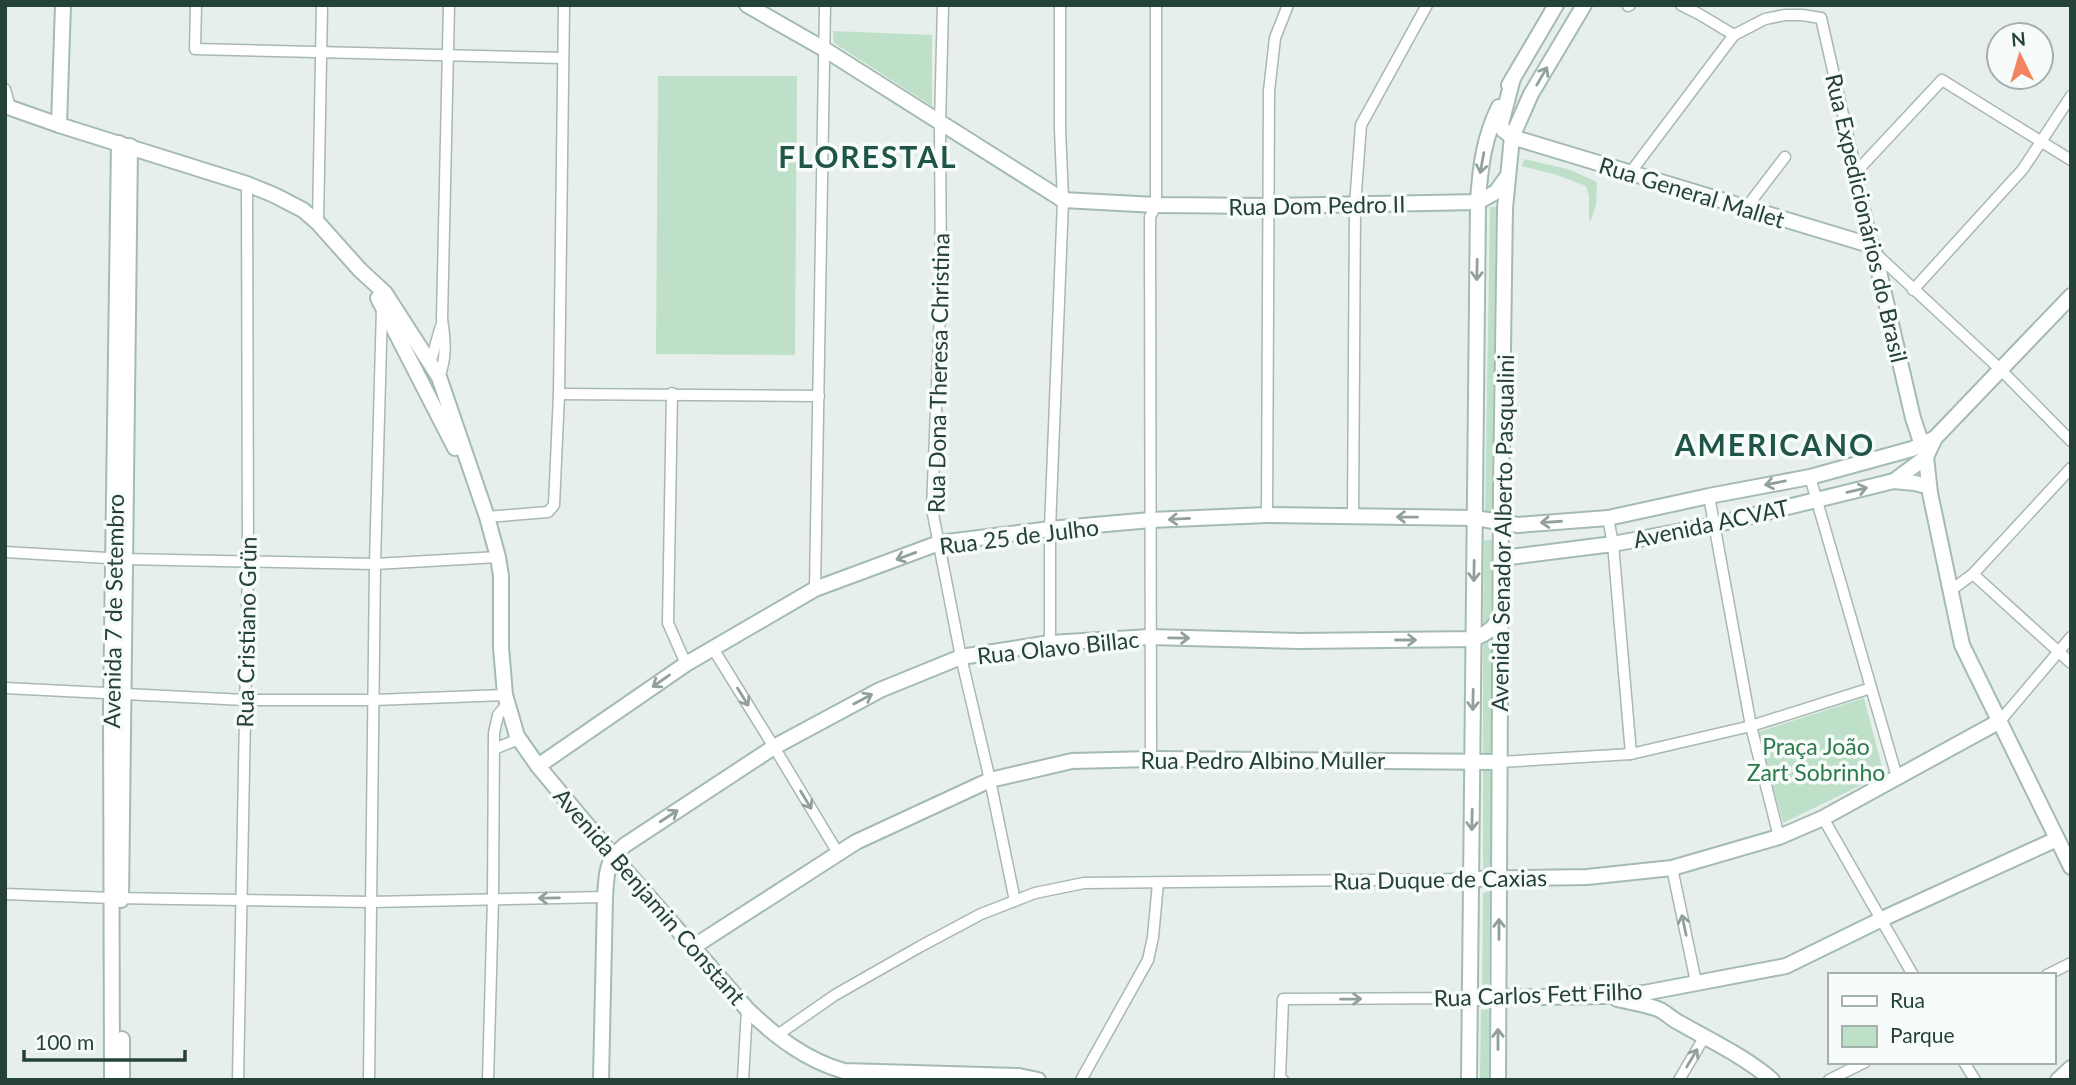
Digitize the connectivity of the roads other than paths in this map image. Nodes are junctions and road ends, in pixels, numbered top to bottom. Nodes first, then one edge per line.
1 (63, 5) edge
2 (196, 5) edge
3 (322, 5) edge
4 (449, 5) edge
5 (564, 5) edge
6 (747, 5) edge
7 (825, 5) edge
8 (943, 5) edge
9 (1060, 5) edge
10 (1156, 5) edge
11 (1288, 5) edge
12 (1427, 5) edge
13 (1584, 5) edge
14 (1681, 5) edge
15 (1550, 8) edge
16 (1734, 35) junction
17 (824, 49) junction
18 (1556, 51) junction
19 (322, 53) junction
20 (447, 54) junction
21 (563, 58) junction
22 (1513, 78) junction
23 (5, 89) edge
24 (2071, 96) edge
25 (8, 107) edge
26 (940, 124) junction
27 (59, 125) junction
28 (1512, 137) junction
29 (2042, 142) junction
30 (125, 145) junction
31 (1786, 156) dead end
32 (2071, 160) edge
33 (1508, 171) junction
34 (1856, 172) junction
35 (1630, 173) junction
36 (247, 184) junction
37 (1063, 200) junction
38 (1478, 202) junction
39 (1156, 205) junction
40 (1355, 205) junction
41 (1269, 206) junction
42 (1746, 208) junction
43 (318, 223) junction
44 (1873, 249) junction
45 (1913, 290) junction
46 (2071, 296) edge
47 (383, 299) junction
48 (442, 319) junction
49 (2000, 369) junction
50 (435, 371) junction
51 (421, 380) junction
52 (672, 393) junction
53 (559, 394) junction
54 (818, 396) junction
55 (2071, 441) edge
56 (1922, 451) junction
57 (2071, 468) edge
58 (1811, 477) junction
59 (1894, 481) junction
60 (477, 489) junction
61 (1928, 490) junction
62 (1709, 496) junction
63 (1818, 499) junction
64 (1267, 515) junction
65 (487, 517) junction
66 (1353, 517) junction
67 (1475, 518) junction
68 (1608, 518) junction
69 (1151, 520) junction
70 (1502, 523) junction
71 (1714, 525) junction
72 (1050, 529) junction
73 (939, 543) junction
74 (1613, 544) junction
75 (5, 552) edge
76 (498, 557) junction
77 (1502, 558) junction
78 (119, 559) junction
79 (248, 562) junction
80 (375, 564) junction
81 (1972, 574) junction
82 (815, 589) junction
83 (1950, 591) junction
84 (1501, 614) junction
85 (1150, 637) junction
86 (2071, 637) edge
87 (1474, 639) junction
88 (1050, 643) junction
89 (712, 647) junction
90 (2059, 650) junction
91 (961, 657) junction
92 (2071, 663) edge
93 (685, 664) junction
94 (5, 688) edge
95 (1871, 688) junction
96 (117, 694) junction
97 (245, 700) junction
98 (374, 700) junction
99 (506, 700) junction
100 (2000, 722) junction
101 (1751, 726) junction
102 (519, 739) junction
103 (775, 747) junction
104 (494, 749) junction
105 (1631, 754) junction
106 (1151, 759) junction
107 (1472, 762) junction
108 (1500, 762) junction
109 (538, 766) junction
110 (1897, 777) junction
111 (990, 780) junction
112 (1823, 818) junction
113 (1779, 837) junction
114 (2057, 839) junction
115 (838, 853) junction
116 (613, 856) junction
117 (2071, 867) edge
118 (1672, 868) junction
119 (1499, 878) junction
120 (1471, 879) junction
121 (1158, 883) junction
122 (5, 894) edge
123 (605, 897) junction
124 (116, 898) junction
125 (493, 899) junction
126 (242, 901) junction
127 (1015, 901) junction
128 (371, 902) junction
129 (1882, 919) junction
130 (693, 947) junction
131 (2071, 963) edge
132 (1912, 973) edge
133 (2051, 973) edge
134 (1696, 982) junction
135 (117, 996) junction
136 (1470, 998) junction
137 (1498, 998) junction
138 (1653, 1000) junction
139 (747, 1009) junction
140 (776, 1036) junction
141 (1705, 1036) junction
142 (1861, 1064) edge
143 (1965, 1064) edge
144 (2071, 1068) edge
145 (881, 1076) edge
146 (112, 1080) edge
147 (122, 1080) edge
148 (238, 1080) edge
149 (369, 1080) edge
150 (488, 1080) edge
151 (601, 1080) edge
152 (743, 1080) edge
153 (1038, 1080) edge
154 (1081, 1080) edge
155 (1283, 1080) edge
156 (1469, 1080) edge
157 (1498, 1080) edge
158 (1679, 1080) edge
159 (1772, 1080) edge
160 (1829, 1080) edge
161 (1975, 1080) edge
162 (2057, 1080) edge

1 - 27 street
2 - 19 street
3 - 19 street
4 - 20 street
5 - 21 street
6 - 17 street
7 - 17 street
8 - 26 street, Rua Dona Theresa Christina
9 - 37 street
10 - 39 street
11 - 41 street
12 - 40 street
13 - 18 street, Avenida Senador Alberto Pasqualini
14 - 16 street
15 - 18 street
15 - 22 street, Avenida Senador Alberto Pasqualini
16 - 34 street, Rua Expedicionários do Brasil
16 - 35 street
17 - 26 street
17 - 54 street
28 -> 18 street, Avenida Senador Alberto Pasqualini
19 - 20 street
19 - 43 street
20 - 21 street
20 - 48 street
21 - 53 street
22 - 28 street
22 -> 38 street, Avenida Senador Alberto Pasqualini
23 - 25 street
24 - 29 street
25 - 27 street, Avenida Benjamin Constant
26 - 37 street
26 - 73 street, Rua Dona Theresa Christina
27 - 30 street, Avenida Benjamin Constant
28 - 33 street, Avenida Senador Alberto Pasqualini
28 - 35 street, Rua General Mallet
29 - 32 street
29 - 34 street
29 - 45 street
30 - 36 street, Avenida Benjamin Constant
30 - 78 street, Avenida 7 de Setembro
31 - 42 street
33 - 38 street
33 - 70 street, Avenida Senador Alberto Pasqualini
34 - 44 street, Rua Expedicionários do Brasil
35 - 42 street, Rua General Mallet
36 - 43 street, Avenida Benjamin Constant
36 - 79 street, Rua Cristiano Grün
37 - 39 street, Rua Dom Pedro II
37 - 72 street
38 - 40 street, Rua Dom Pedro II
38 -> 67 street, Avenida Senador Alberto Pasqualini
39 - 41 street, Rua Dom Pedro II
39 - 69 street
40 - 41 street, Rua Dom Pedro II
40 - 66 street
41 - 64 street
42 - 44 street, Rua General Mallet
43 - 47 street, Avenida Benjamin Constant
44 - 45 street
44 - 56 street, Rua Expedicionários do Brasil
45 - 49 street
46 - 49 street
47 - 50 street, Avenida Benjamin Constant
47 - 51 street, Avenida Benjamin Constant
47 - 80 street
48 - 50 street
48 - 50 street
49 - 55 street
49 - 56 street
50 - 51 street
50 - 60 street, Avenida Benjamin Constant
51 - 60 street, Avenida Benjamin Constant
52 - 53 street
52 - 54 street
52 - 93 street
53 - 65 street
54 - 82 street
56 - 58 street, Avenida ACVAT
56 - 59 street, Avenida ACVAT
56 - 61 street, Rua Expedicionários do Brasil
57 - 81 street
58 -> 62 street, Avenida ACVAT
58 - 63 street
59 - 61 street
63 -> 59 street, Avenida ACVAT
60 - 65 street, Avenida Benjamin Constant
61 - 83 street, Rua Expedicionários do Brasil
62 - 68 street, Avenida ACVAT
62 - 71 street
63 - 71 street, Avenida ACVAT
63 - 95 street
64 - 66 street, Rua 25 de Julho
64 -> 69 street, Rua 25 de Julho
65 - 76 street, Avenida Benjamin Constant
67 -> 66 street, Rua 25 de Julho
67 - 70 street, Avenida ACVAT
67 -> 87 street, Avenida Senador Alberto Pasqualini
68 -> 70 street, Avenida ACVAT
68 - 74 street
69 - 72 street, Rua 25 de Julho
69 - 85 street
70 - 77 street, Avenida Senador Alberto Pasqualini
71 - 74 street, Avenida ACVAT
71 - 101 street
72 - 73 street, Rua 25 de Julho
72 - 88 street
73 -> 82 street, Rua 25 de Julho
73 - 91 street, Rua Dona Theresa Christina
74 - 77 street, Avenida ACVAT
74 - 105 street
75 - 78 street
76 - 80 street
76 - 99 street, Avenida Benjamin Constant
77 - 84 street, Avenida Senador Alberto Pasqualini
78 - 79 street
78 - 96 street, Avenida 7 de Setembro
79 - 80 street
79 - 97 street, Rua Cristiano Grün
80 - 98 street
81 - 83 street
81 - 90 street
82 - 89 street, Rua 25 de Julho
83 - 100 street, Rua Expedicionários do Brasil
84 - 87 street
84 - 108 street, Avenida Senador Alberto Pasqualini
85 -> 87 street, Rua Olavo Billac
85 - 88 street, Rua Olavo Billac
85 - 106 street
86 - 90 street, Rua Duque de Caxias
87 -> 107 street, Avenida Senador Alberto Pasqualini
88 - 91 street, Rua Olavo Billac
89 - 93 street, Rua 25 de Julho
89 -> 103 street
90 - 92 street
90 - 100 street, Rua Duque de Caxias
103 -> 91 street, Rua Olavo Billac
91 - 111 street, Rua Dona Theresa Christina
93 -> 109 street, Rua 25 de Julho
94 - 96 street
95 - 101 street, Rua Pedro Albino Muller
95 - 110 street
96 - 97 street
96 - 124 street, Avenida 7 de Setembro
97 - 98 street
97 - 126 street, Rua Cristiano Grün
98 - 99 street
98 - 128 street
99 - 102 street, Avenida Benjamin Constant
99 - 104 street
100 - 110 street, Rua Duque de Caxias
100 - 114 street, Rua Expedicionários do Brasil
101 - 105 street, Rua Pedro Albino Muller
101 - 113 street
102 - 104 street
102 - 109 street, Avenida Benjamin Constant
103 -> 115 street
116 -> 103 street, Rua Olavo Billac
104 - 125 street
105 - 108 street, Rua Pedro Albino Muller
106 - 107 street, Rua Pedro Albino Muller
106 - 111 street, Rua Pedro Albino Muller
107 - 108 street, Rua Pedro Albino Muller
107 -> 120 street, Avenida Senador Alberto Pasqualini
108 - 119 street, Avenida Senador Alberto Pasqualini
109 - 116 street, Avenida Benjamin Constant
110 - 112 street, Rua Duque de Caxias
111 - 115 street, Rua Pedro Albino Muller
111 - 127 street, Rua Dona Theresa Christina
112 - 113 street, Rua Duque de Caxias
112 - 129 street
113 - 118 street, Rua Duque de Caxias
114 - 117 street, Rua Expedicionários do Brasil
114 - 129 street
115 - 130 street, Rua Pedro Albino Muller
116 - 123 street
116 - 130 street, Avenida Benjamin Constant
118 - 119 street, Rua Duque de Caxias
134 -> 118 street
119 - 120 street, Rua Duque de Caxias
137 -> 119 street, Avenida Senador Alberto Pasqualini
120 - 121 street, Rua Duque de Caxias
120 - 136 street, Avenida Senador Alberto Pasqualini
121 - 127 street, Rua Duque de Caxias
121 - 154 street
122 - 124 street
123 -> 125 street
123 - 151 street
124 - 126 street
124 - 135 street, Avenida 7 de Setembro
125 - 128 street
125 - 150 street
126 - 128 street
126 - 148 street, Rua Cristiano Grün
127 - 140 street, Rua Duque de Caxias
128 - 149 street
129 - 132 street
129 - 134 street
130 - 139 street, Avenida Benjamin Constant
131 - 133 street
134 - 138 street
135 - 146 street, Avenida 7 de Setembro
135 - 147 street, Avenida 7 de Setembro
136 - 137 street, Rua Carlos Fett Filho
155 -> 136 street, Rua Carlos Fett Filho
136 - 156 street, Avenida Senador Alberto Pasqualini
137 - 138 street, Rua Carlos Fett Filho
157 -> 137 street, Avenida Senador Alberto Pasqualini
138 - 141 street, Rua Carlos Fett Filho
139 - 140 street, Avenida Benjamin Constant
139 - 152 street
140 - 145 street, Avenida Benjamin Constant
158 -> 141 street
141 - 159 street, Rua Carlos Fett Filho
142 - 160 street
143 - 161 street
144 - 162 street
145 - 153 street, Avenida Benjamin Constant

